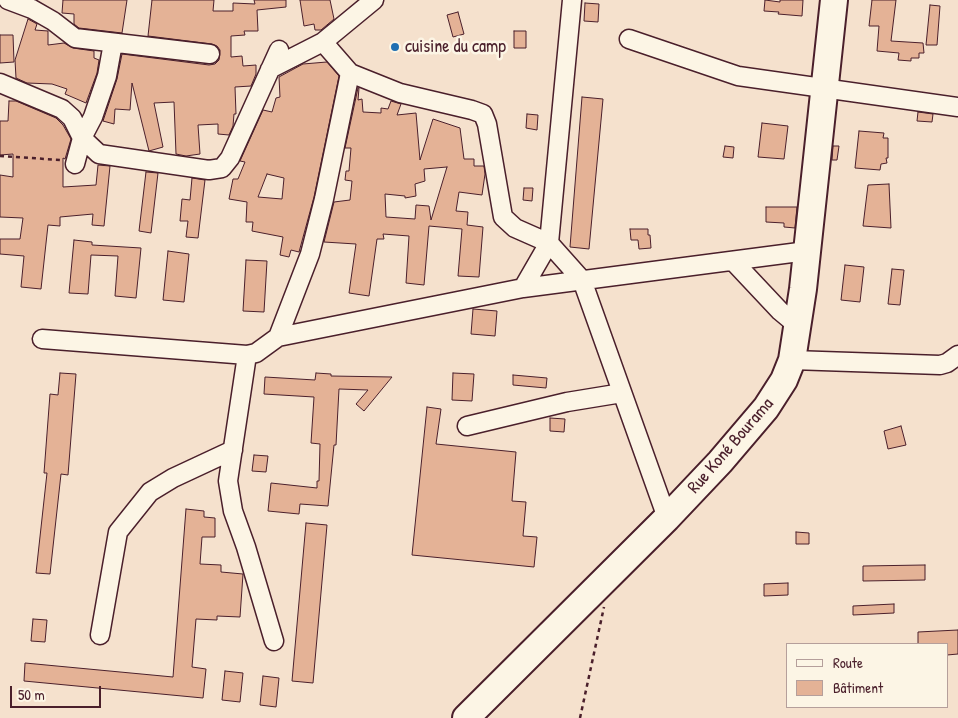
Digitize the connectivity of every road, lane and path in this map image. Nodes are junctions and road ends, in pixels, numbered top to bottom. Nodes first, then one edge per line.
1 (8, 0) edge
2 (374, 0) edge
3 (572, 0) edge
4 (834, 0) edge
5 (629, 39) dead end
6 (323, 42) junction
7 (113, 43) junction
8 (280, 50) dead end
9 (210, 54) dead end
10 (270, 69) junction
11 (350, 73) junction
12 (0, 83) edge
13 (826, 88) junction
14 (958, 107) edge
15 (82, 138) junction
16 (0, 156) edge
17 (75, 164) joint
18 (549, 243) junction
19 (808, 250) junction
20 (733, 261) junction
21 (582, 280) junction
22 (523, 288) junction
23 (798, 326) junction
24 (278, 337) junction
25 (42, 339) dead end
26 (247, 355) junction
27 (958, 355) edge
28 (792, 360) junction
29 (622, 393) junction
30 (466, 426) dead end
31 (232, 450) junction
32 (667, 518) junction
33 (607, 578) junction
34 (100, 635) dead end
35 (274, 641) dead end
36 (466, 718) edge
37 (580, 718) edge

1 - 7 street
2 - 6 street
3 - 18 street
4 - 13 highway, Rue Koné Bourama
5 - 13 street
6 - 10 street
6 - 11 street
7 - 9 street
7 - 15 street
8 - 10 street
10 - 15 street
11 - 18 street
11 - 24 street
12 - 15 street
13 - 14 street
13 - 19 highway, Rue Koné Bourama
15 - 17 street
16 - 17 path
18 - 21 street
18 - 22 street
19 - 20 street
19 - 23 highway, Rue Koné Bourama
20 - 21 street
20 - 23 street
21 - 22 street
21 - 29 street
22 - 24 street
23 - 28 highway, Rue Koné Bourama
24 - 26 street
25 - 26 street
26 - 31 street
27 - 28 street
28 - 32 highway, Rue Koné Bourama
29 - 30 street
29 - 32 street
31 - 34 street
31 - 35 street
32 - 33 highway, Rue Koné Bourama
33 - 36 highway, Rue Koné Bourama
33 - 37 path

